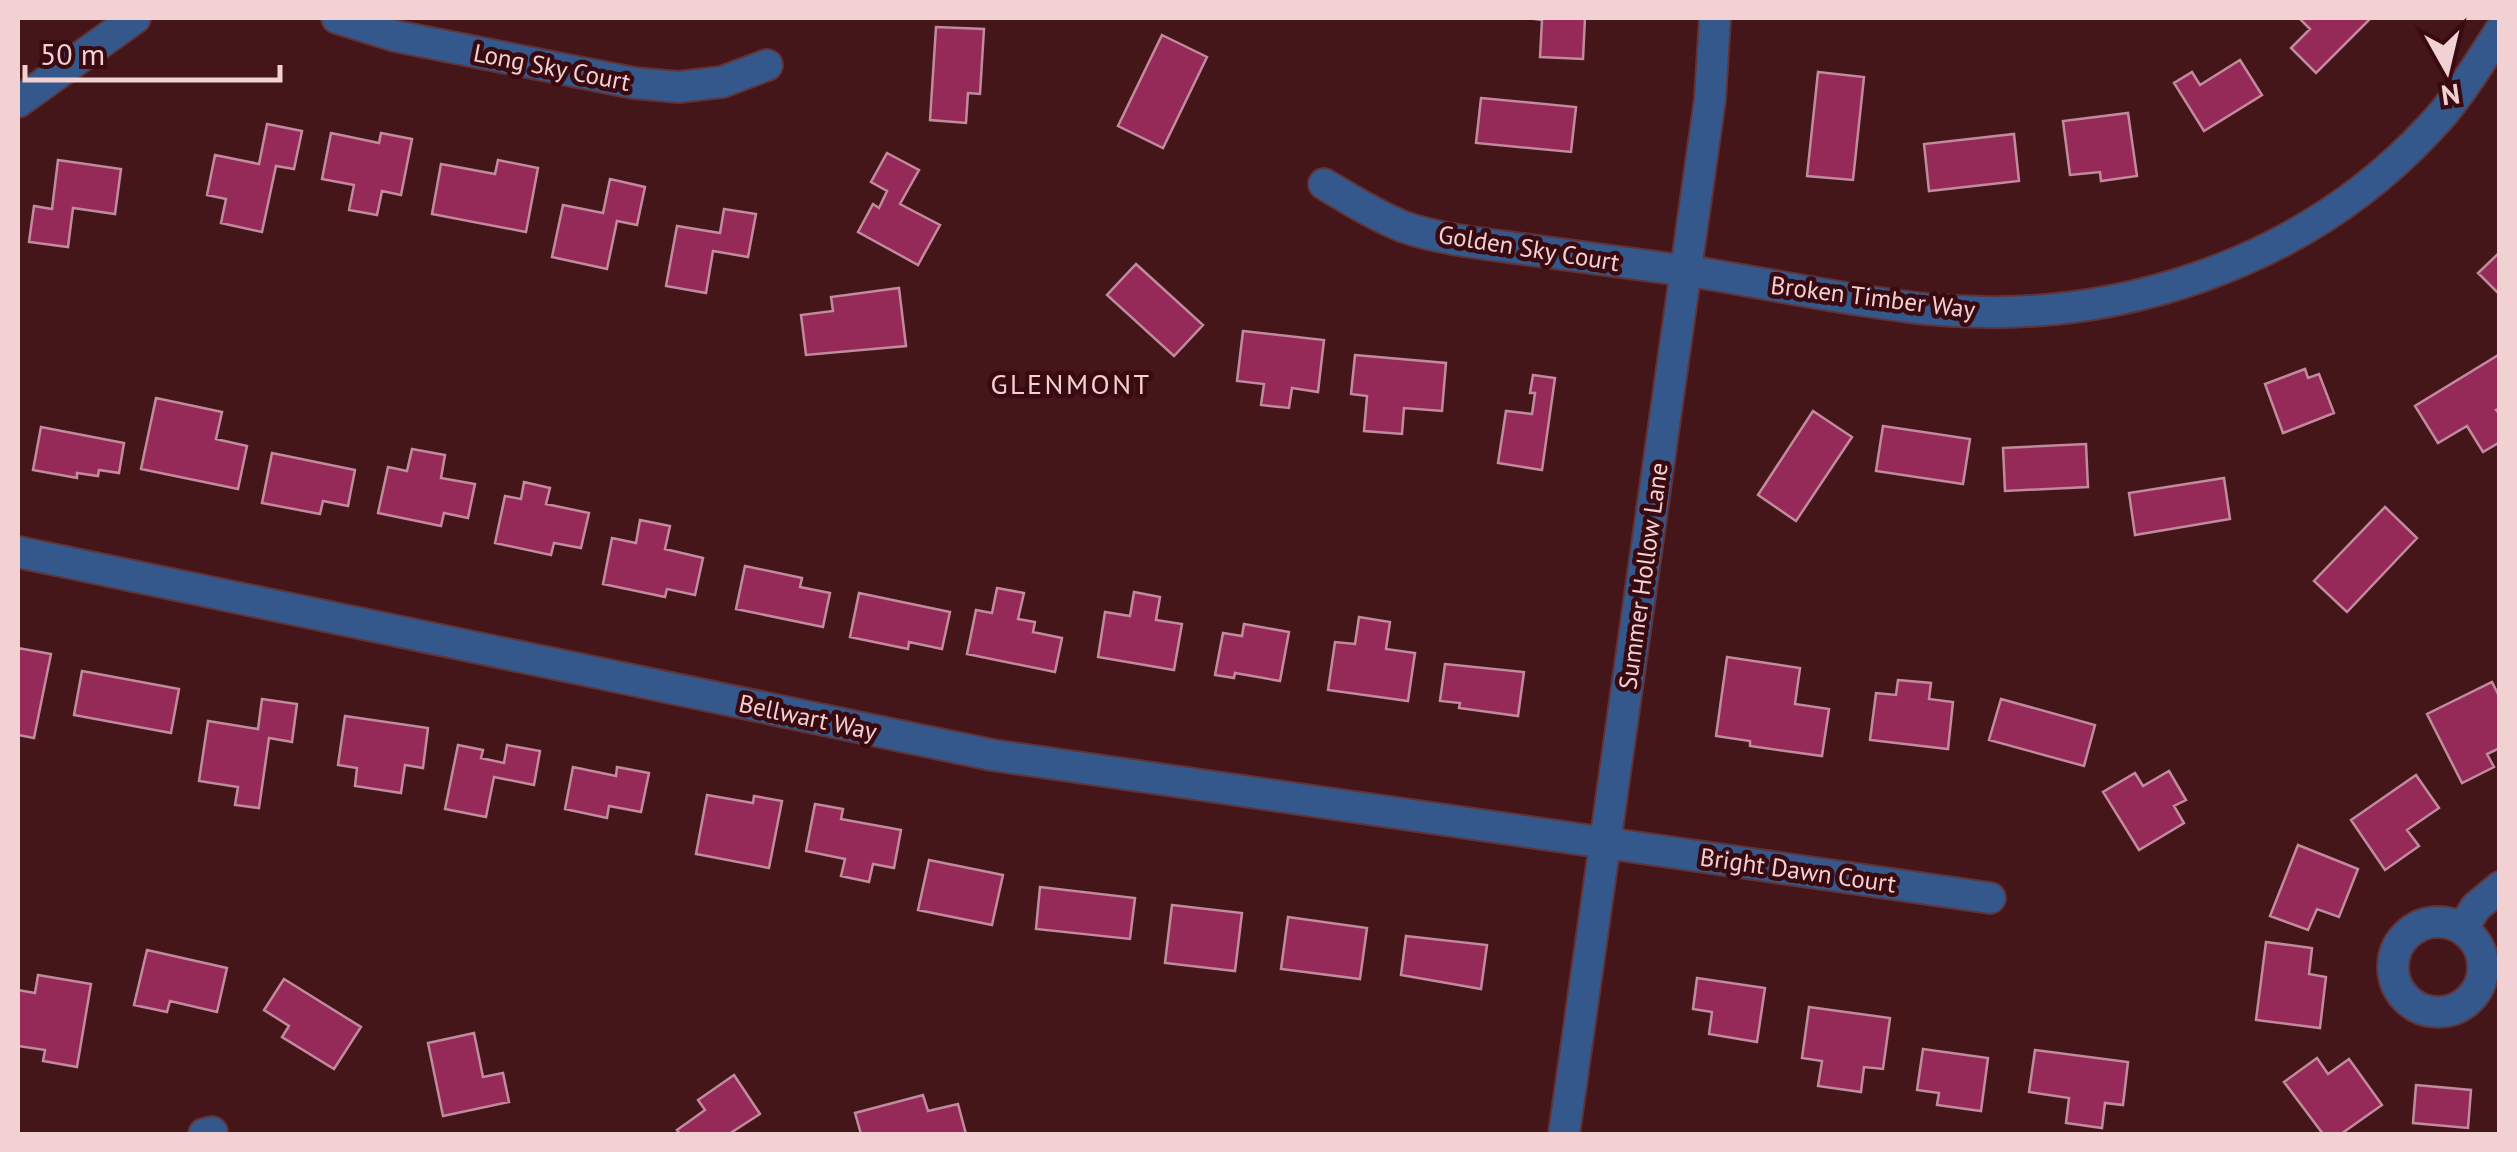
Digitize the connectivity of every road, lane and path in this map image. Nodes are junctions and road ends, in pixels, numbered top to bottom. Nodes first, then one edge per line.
1 (134, 18) edge
2 (338, 18) edge
3 (1716, 18) edge
4 (2500, 31) edge
5 (767, 65) dead end
6 (18, 102) edge
7 (1324, 184) dead end
8 (1685, 271) junction
9 (18, 552) edge
10 (1606, 842) junction
11 (2500, 886) edge
12 (1990, 898) dead end
13 (2462, 929) dead end
14 (1564, 1134) edge

1 - 6 street
2 - 5 street, Long Sky Court
3 - 8 street, Summer Hollow Lane
4 - 8 street, Broken Timber Way
7 - 8 street, Golden Sky Court
8 - 10 street, Summer Hollow Lane
9 - 10 street, Bellwart Way
10 - 12 street, Bright Dawn Court
10 - 14 street, Summer Hollow Lane
11 - 13 street

